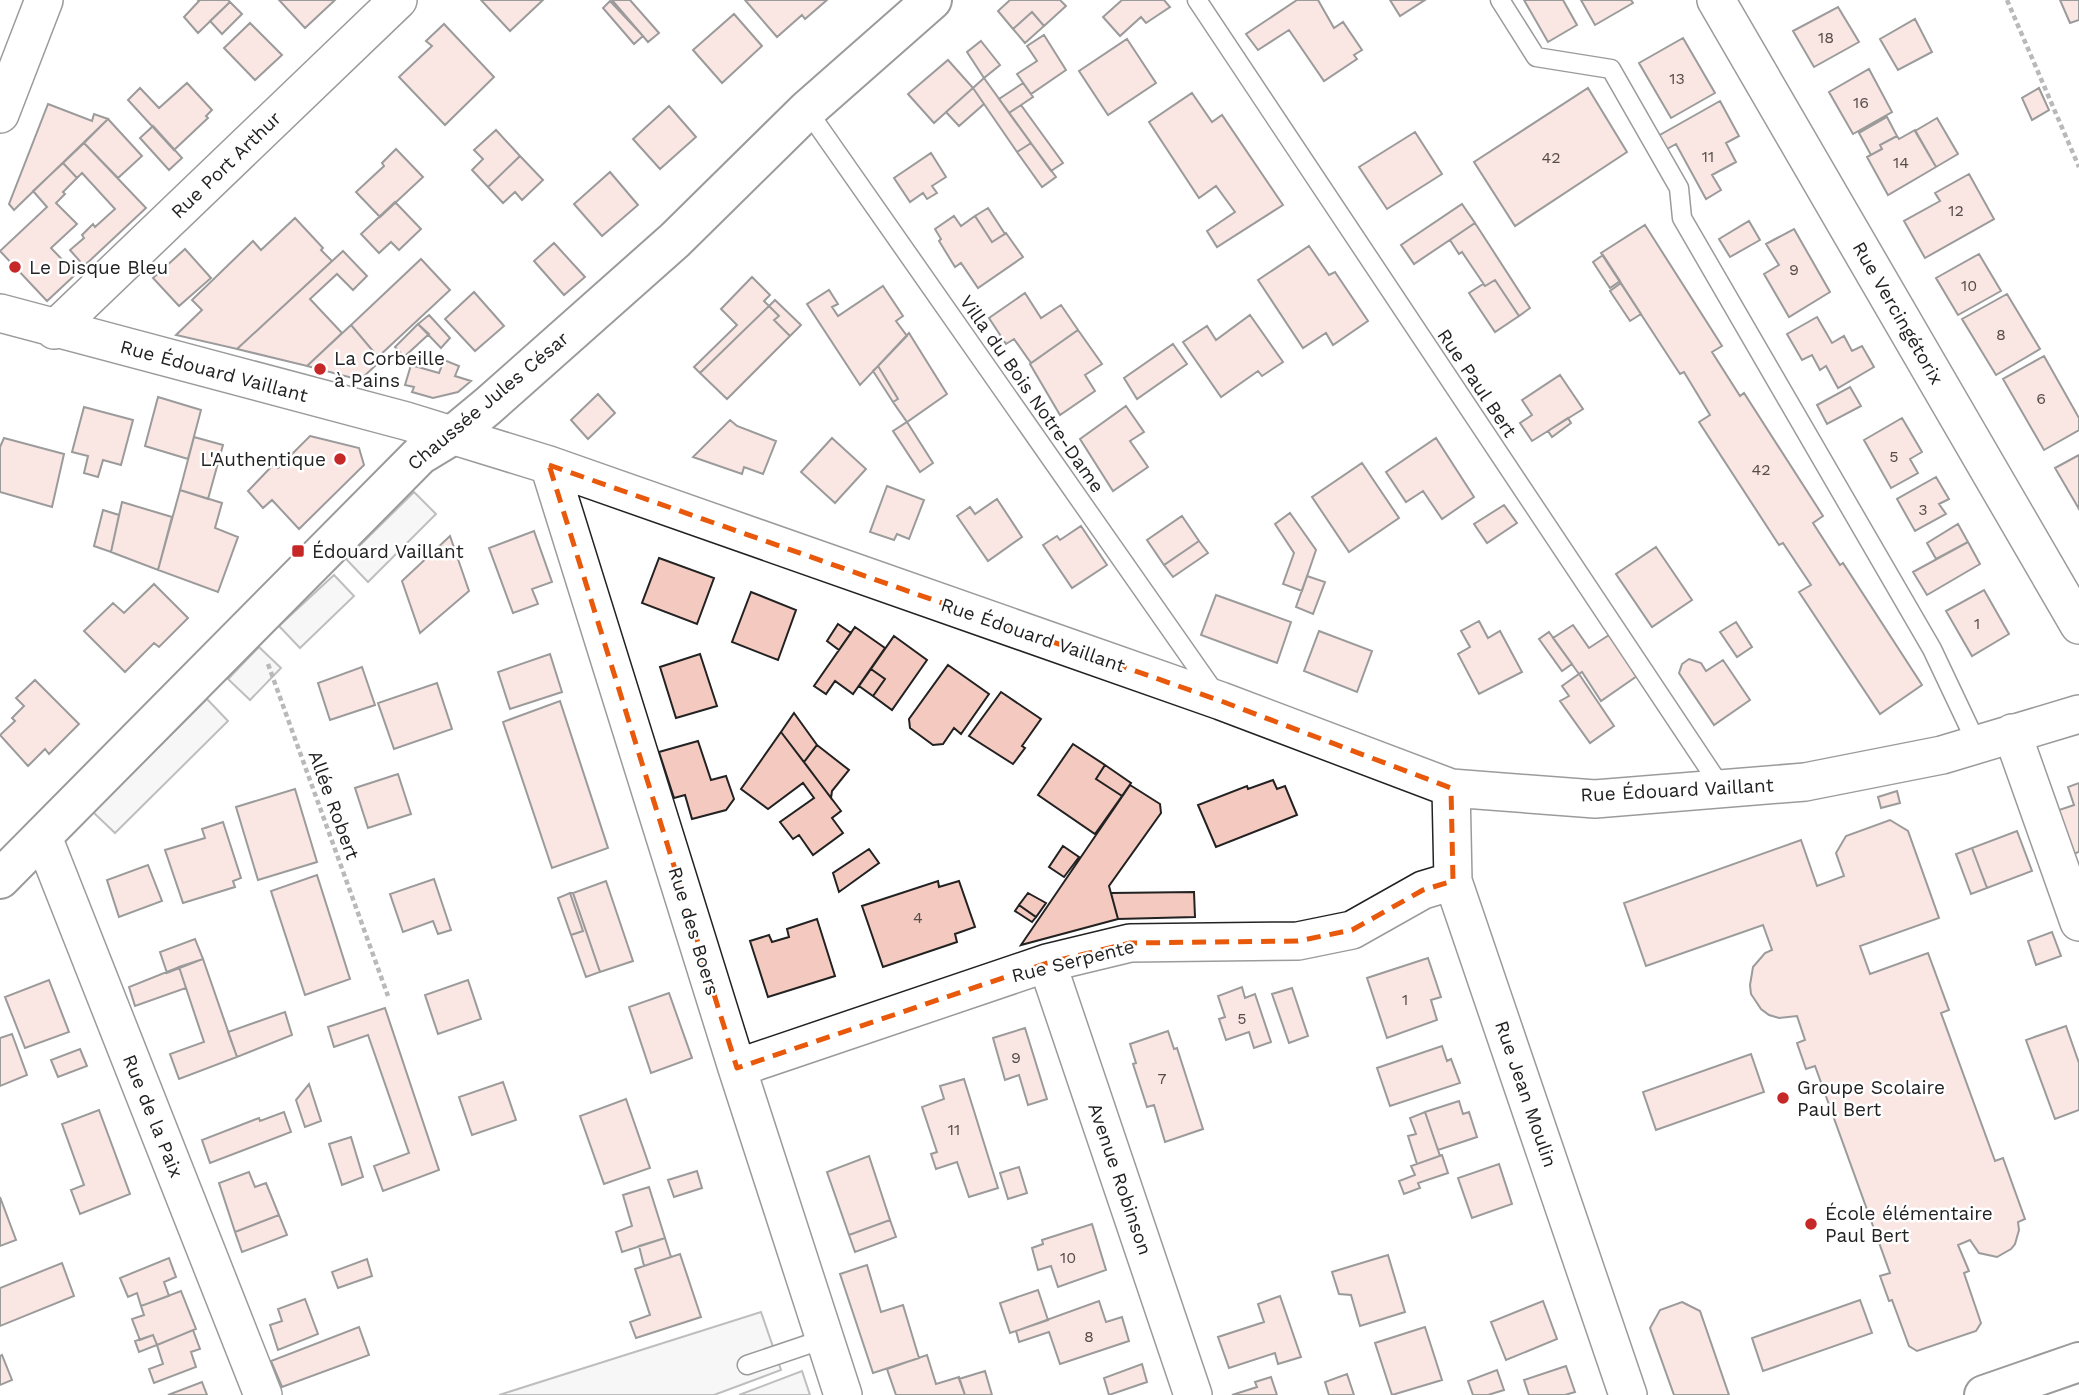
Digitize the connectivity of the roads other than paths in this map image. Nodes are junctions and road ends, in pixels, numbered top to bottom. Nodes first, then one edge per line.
1 (44, 0) edge
2 (398, 0) edge
3 (932, 0) edge
4 (1197, 0) edge
5 (1500, 0) edge
6 (1716, 0) edge
7 (807, 110) junction
8 (0, 114) edge
9 (0, 313) edge
10 (54, 330) junction
11 (453, 435) junction
12 (549, 466) junction
13 (2079, 625) edge
14 (1222, 701) junction
15 (2079, 714) edge
16 (2012, 733) junction
17 (1977, 744) junction
18 (1451, 788) junction
19 (1723, 790) junction
20 (43, 837) junction
21 (0, 879) edge
22 (1452, 881) junction
23 (2079, 922) edge
24 (1047, 963) junction
25 (737, 1068) junction
26 (824, 1339) junction
27 (2079, 1362) edge
28 (747, 1365) dead end
29 (263, 1395) edge
30 (843, 1395) edge
31 (1193, 1395) edge
32 (1628, 1395) edge
33 (1984, 1395) edge

1 - 8 street
2 - 10 street, Rue Port Arthur
3 - 7 street, Chaussée Jules César
4 - 19 lane, Rue Paul Bert
5 - 17 lane
6 - 13 street, Rue Vercingétorix
7 - 11 street, Chaussée Jules César
7 - 14 lane, Villa du Bois Notre-Dame
9 - 10 street, Rue Édouard Vaillant
10 - 11 street, Rue Édouard Vaillant
11 - 12 street, Rue Édouard Vaillant
11 - 20 street, Chaussée Jules César
12 - 14 street, Rue Édouard Vaillant
12 - 25 street, Rue des Boers
14 - 18 street, Rue Édouard Vaillant
15 - 16 street, Rue Édouard Vaillant
16 - 17 street, Rue Édouard Vaillant
16 - 23 street
17 - 19 street, Rue Édouard Vaillant
18 - 19 street, Rue Édouard Vaillant
18 - 22 street, Rue Jean Moulin
20 - 21 street, Chaussée Jules César
20 - 29 street, Rue de la Paix
22 - 24 street, Rue Serpente
22 - 32 street, Rue Jean Moulin
24 - 25 street, Rue Serpente
24 - 31 street, Avenue Robinson
25 - 26 street, Rue des Boers
26 - 28 lane
26 - 30 street, Rue des Boers
27 - 33 street

